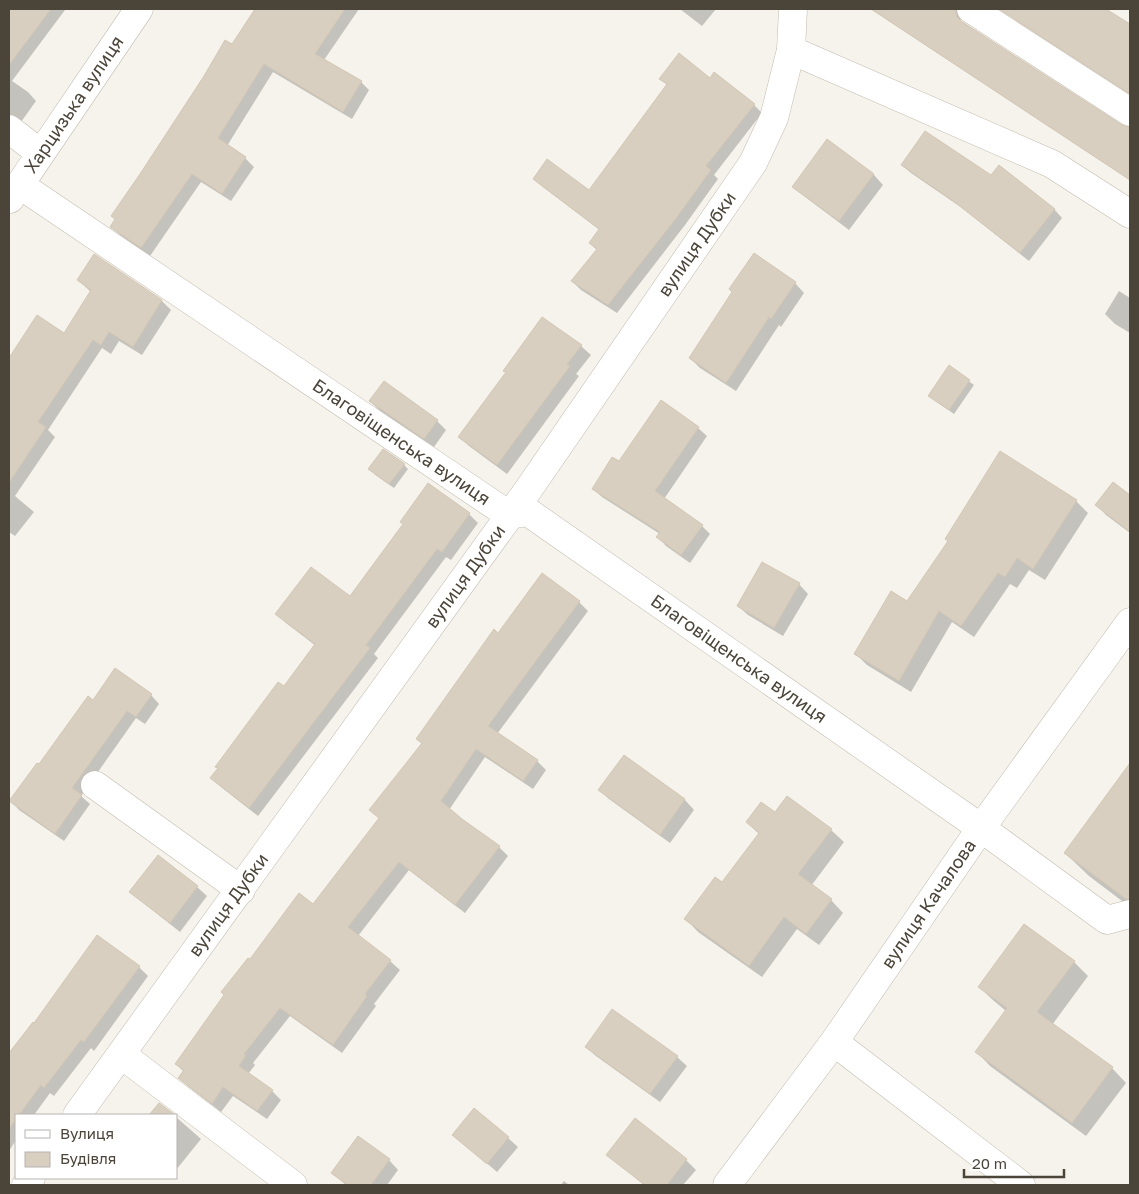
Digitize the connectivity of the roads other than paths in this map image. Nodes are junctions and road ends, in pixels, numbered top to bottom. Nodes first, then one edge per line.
1 (139, 9) edge
2 (793, 9) edge
3 (971, 9) edge
4 (791, 50) junction
5 (1130, 112) edge
6 (9, 129) edge
7 (40, 153) junction
8 (14, 193) edge
9 (1130, 214) edge
10 (509, 515) junction
11 (1130, 622) edge
12 (95, 786) dead end
13 (981, 828) junction
14 (241, 890) junction
15 (1130, 914) edge
16 (834, 1042) junction
17 (122, 1055) junction
18 (78, 1114) edge
19 (293, 1185) edge
20 (727, 1185) edge
21 (1021, 1185) edge

1 - 7 street, Харцизька вулиця
2 - 4 street, вулиця Дубки
3 - 5 street
4 - 9 street
4 - 10 street, вулиця Дубки
6 - 7 street
7 - 8 street, Харцизька вулиця
8 - 10 street, Благовіщенська вулиця
10 - 13 street, Благовіщенська вулиця
10 - 14 street, вулиця Дубки
11 - 13 street, вулиця Качалова
12 - 14 street
13 - 15 street, Благовіщенська вулиця
13 - 16 street, вулиця Качалова
14 - 17 street, вулиця Дубки
16 - 20 street, вулиця Качалова
16 - 21 street
17 - 18 street, вулиця Дубки
17 - 19 street

